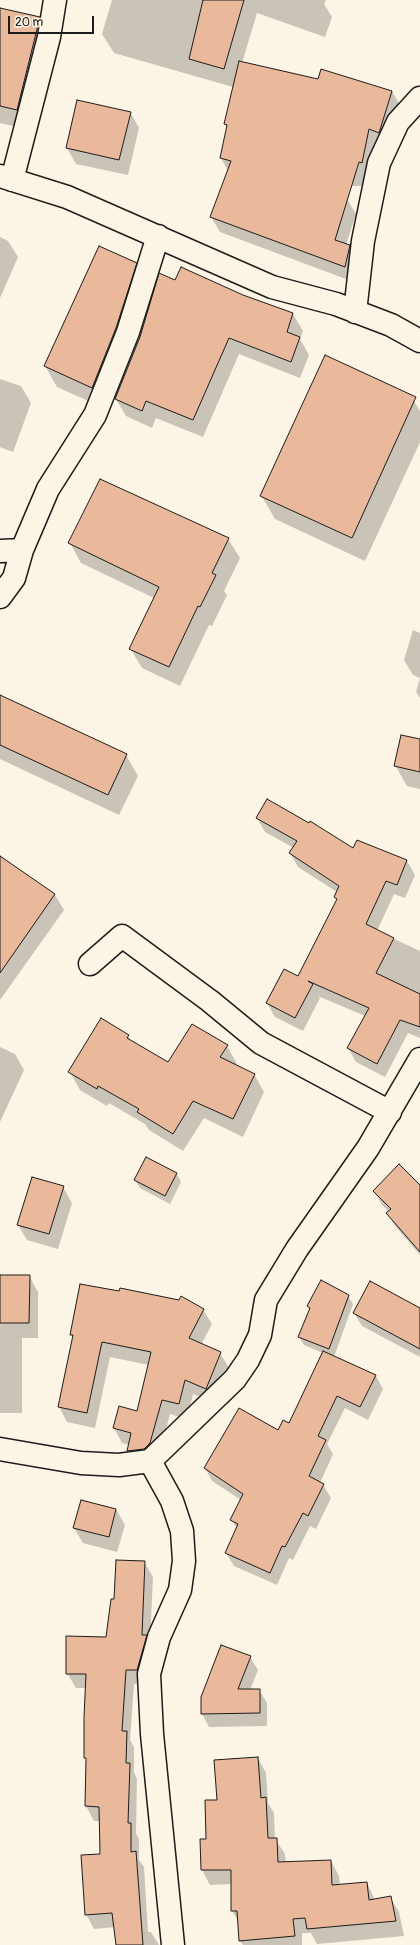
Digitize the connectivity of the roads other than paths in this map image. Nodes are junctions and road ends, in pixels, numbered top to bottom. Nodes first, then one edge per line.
1 (55, 0) edge
2 (420, 98) edge
3 (6, 178) edge
4 (158, 236) junction
5 (355, 312) junction
6 (420, 341) edge
7 (22, 550) junction
8 (0, 551) edge
9 (0, 597) edge
10 (90, 964) dead end
11 (420, 1059) edge
12 (390, 1112) junction
13 (0, 1449) edge
14 (150, 1461) junction
15 (173, 1945) edge

1 - 3 street
2 - 5 street
3 - 4 street
4 - 5 street
4 - 7 street
5 - 6 street
7 - 8 street
7 - 9 street
10 - 12 street
11 - 12 street
12 - 14 street
13 - 14 street
14 - 15 street

